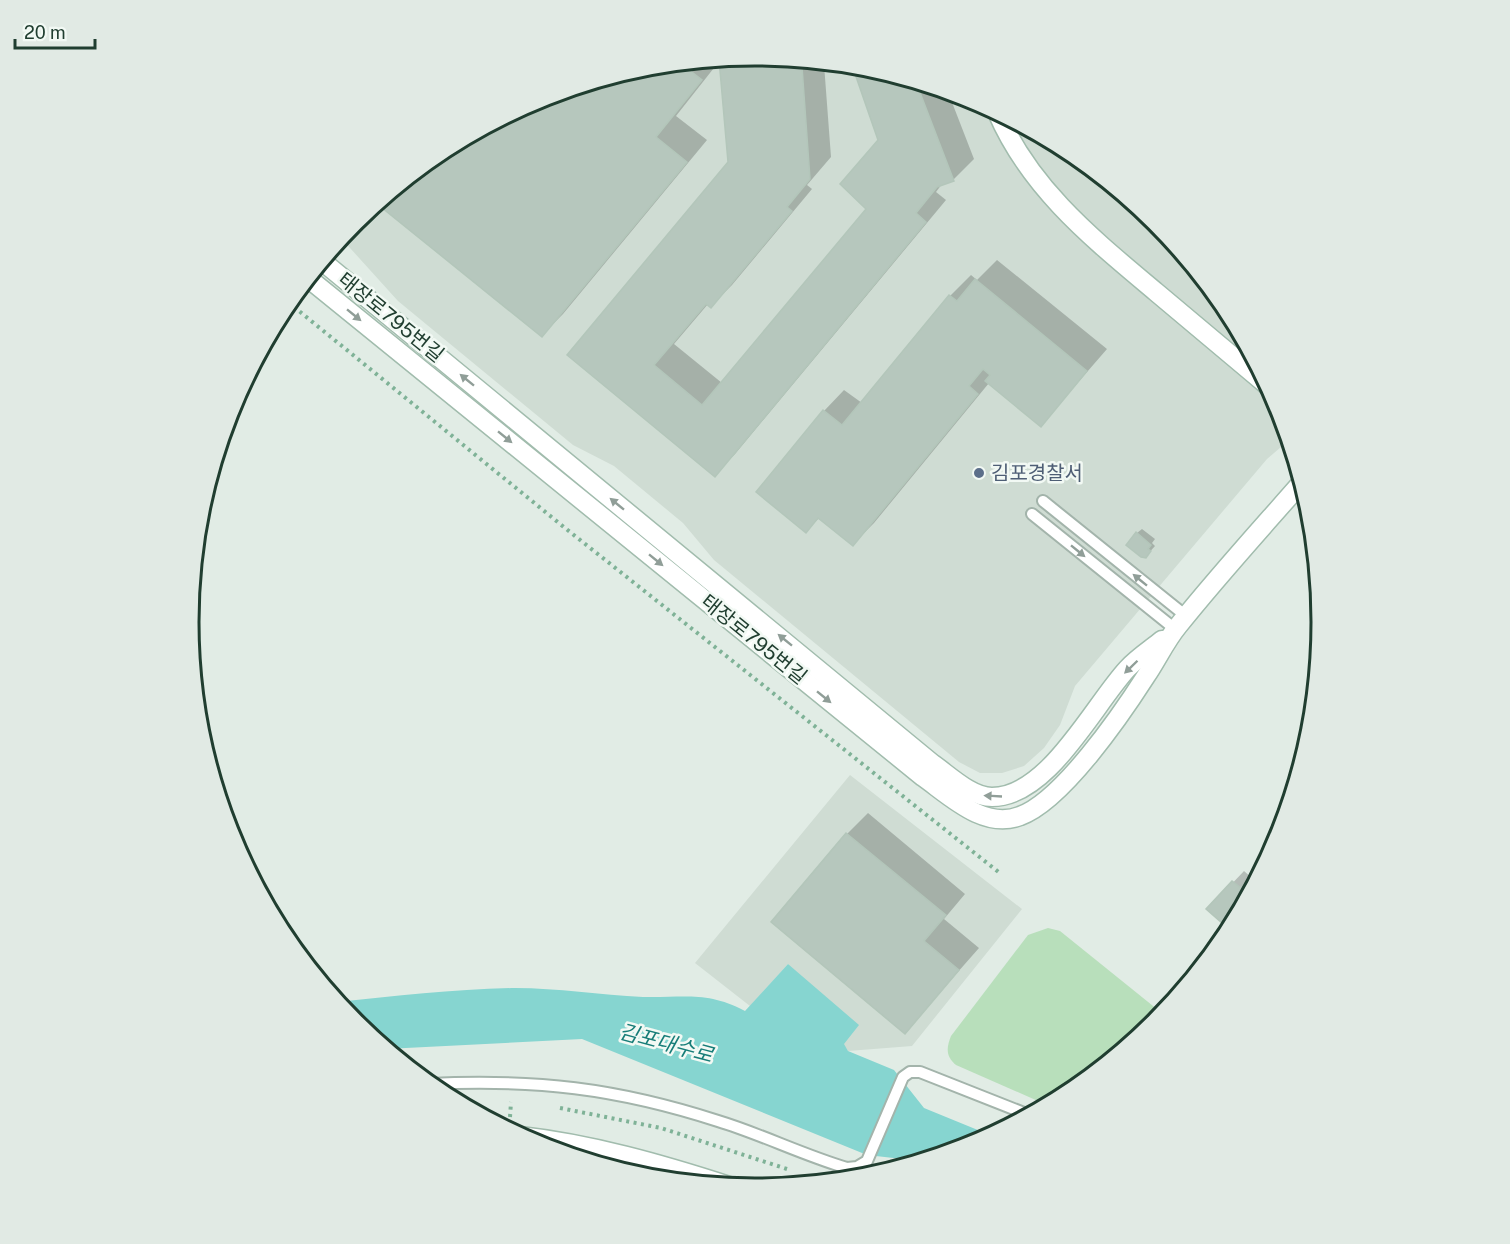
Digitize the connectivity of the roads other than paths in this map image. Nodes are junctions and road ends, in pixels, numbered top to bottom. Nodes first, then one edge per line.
1 (1004, 125) edge
2 (328, 266) edge
3 (315, 283) edge
4 (1252, 373) edge
5 (1295, 490) edge
6 (1043, 501) dead end
7 (1032, 514) dead end
8 (1181, 623) junction
9 (446, 1084) edge
10 (1019, 1111) edge
11 (554, 1140) edge
12 (683, 1173) edge

1 - 4 street
8 -> 2 street, 태장로795번길
3 -> 8 street, 태장로795번길
5 - 8 street, 태장로795번길
8 -> 6 lane
7 -> 8 lane
9 - 10 lane
11 - 12 street

